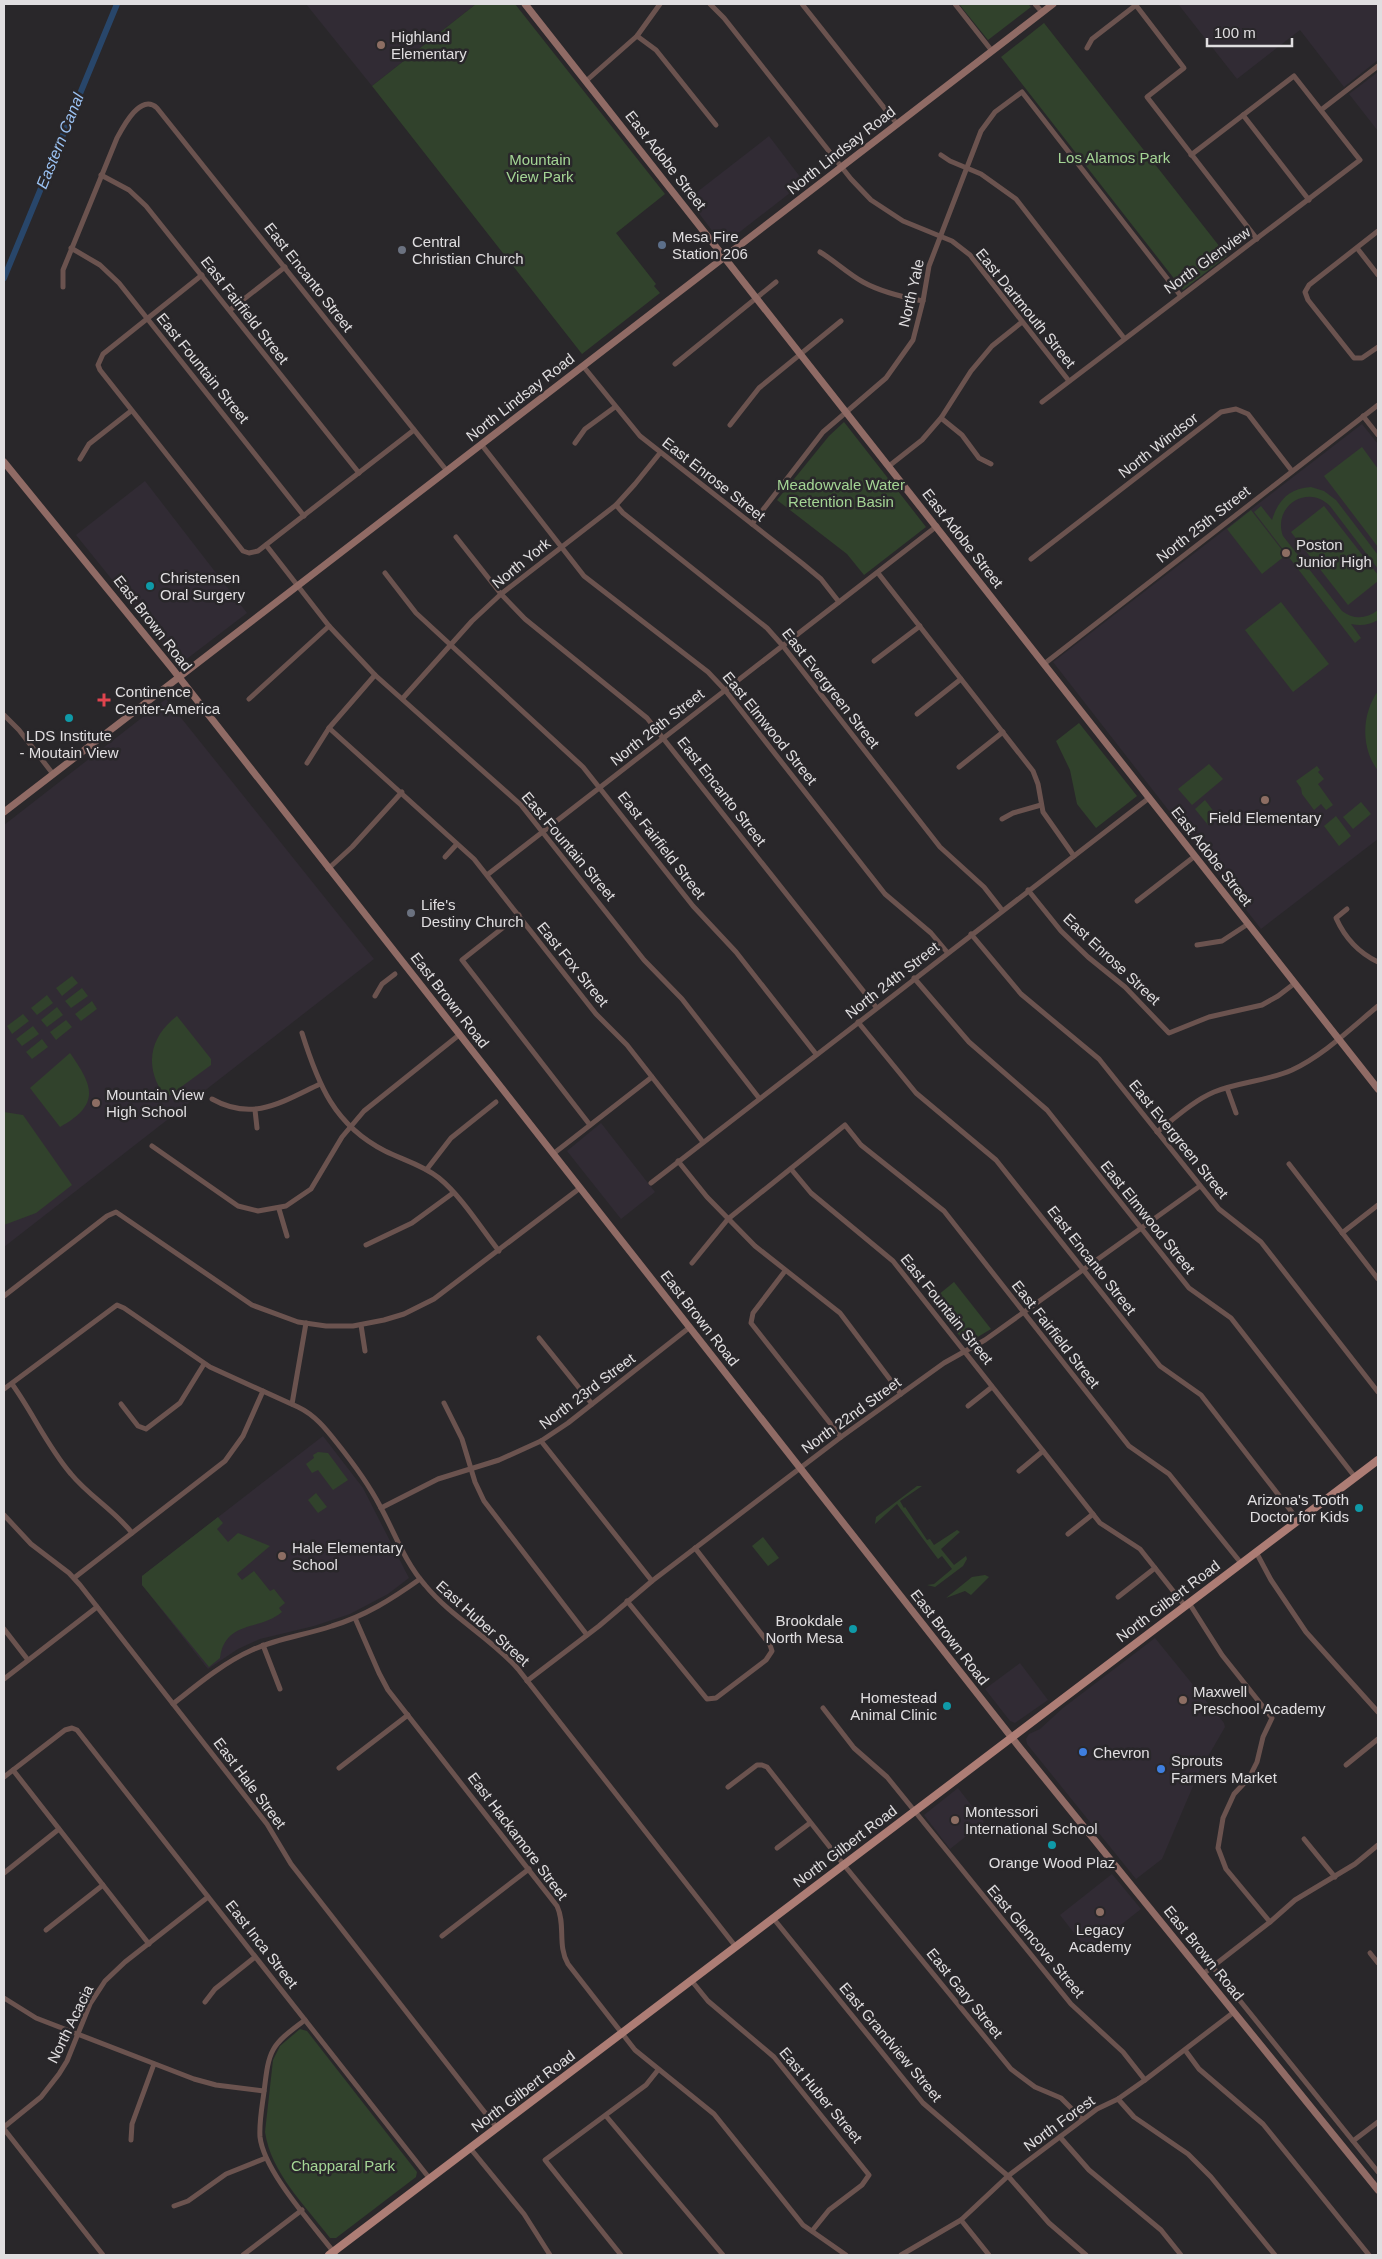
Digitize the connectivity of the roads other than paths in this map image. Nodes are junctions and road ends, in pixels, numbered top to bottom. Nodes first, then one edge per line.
1 (525, 4) edge
2 (660, 4) edge
3 (710, 4) edge
4 (802, 4) edge
5 (955, 4) edge
6 (1035, 4) edge
7 (1053, 4) edge
8 (1135, 4) edge
9 (1042, 12) junction
10 (637, 36) junction
11 (1087, 48) dead end
12 (992, 51) junction
13 (1378, 66) edge
14 (586, 81) junction
15 (1321, 110) junction
16 (1243, 115) junction
17 (897, 124) junction
18 (716, 125) dead end
19 (941, 155) dead end
20 (1191, 155) junction
21 (841, 167) junction
22 (966, 168) junction
23 (101, 175) junction
24 (1309, 200) junction
25 (1378, 231) edge
26 (940, 236) junction
27 (1257, 239) junction
28 (71, 248) junction
29 (1357, 248) junction
30 (820, 252) dead end
31 (725, 257) junction
32 (285, 267) junction
33 (202, 275) junction
34 (1378, 275) edge
35 (776, 282) dead end
36 (63, 287) dead end
37 (1180, 295) junction
38 (757, 297) junction
39 (923, 302) junction
40 (230, 310) junction
41 (147, 319) junction
42 (841, 321) dead end
43 (1022, 322) junction
44 (1124, 338) junction
45 (1378, 346) edge
46 (801, 353) junction
47 (675, 364) dead end
48 (583, 366) junction
49 (1069, 381) junction
50 (1042, 402) dead end
51 (1378, 405) edge
52 (615, 407) junction
53 (131, 410) junction
54 (846, 411) junction
55 (1363, 416) junction
56 (941, 418) junction
57 (730, 425) dead end
58 (414, 430) junction
59 (1378, 435) edge
60 (575, 443) dead end
61 (481, 444) junction
62 (660, 453) junction
63 (80, 459) dead end
64 (4, 462) edge
65 (991, 464) dead end
66 (889, 466) junction
67 (447, 471) junction
68 (1292, 471) junction
69 (359, 473) junction
70 (616, 505) junction
71 (304, 516) junction
72 (752, 524) junction
73 (937, 526) junction
74 (456, 537) dead end
75 (266, 545) junction
76 (560, 548) junction
77 (1031, 559) dead end
78 (385, 573) dead end
79 (878, 573) junction
80 (298, 586) junction
81 (502, 594) junction
82 (840, 602) junction
83 (329, 626) junction
84 (920, 626) junction
85 (451, 646) junction
86 (783, 646) junction
87 (874, 662) dead end
88 (1044, 664) junction
89 (375, 675) junction
90 (178, 678) junction
91 (962, 679) junction
92 (725, 690) junction
93 (403, 698) junction
94 (249, 699) dead end
95 (4, 714) edge
96 (917, 714) dead end
97 (329, 728) junction
98 (1003, 732) junction
99 (664, 738) junction
100 (307, 763) dead end
101 (959, 767) dead end
102 (54, 774) junction
103 (600, 787) junction
104 (402, 792) junction
105 (1149, 798) junction
106 (1041, 805) junction
107 (4, 812) edge
108 (1002, 820) dead end
109 (543, 831) junction
110 (457, 844) junction
111 (1074, 856) junction
112 (1195, 856) junction
113 (446, 857) dead end
114 (328, 868) junction
115 (487, 875) junction
116 (1028, 890) junction
117 (1137, 901) dead end
118 (1347, 909) dead end
119 (1002, 910) junction
120 (518, 915) junction
121 (1248, 924) junction
122 (971, 934) junction
123 (1197, 945) dead end
124 (947, 952) junction
125 (1378, 962) edge
126 (395, 974) dead end
127 (914, 978) junction
128 (1295, 983) junction
129 (375, 996) dead end
130 (1378, 1006) edge
131 (876, 1008) junction
132 (858, 1022) junction
133 (302, 1033) dead end
134 (459, 1035) junction
135 (1339, 1039) junction
136 (816, 1054) junction
137 (652, 1077) junction
138 (320, 1084) junction
139 (1227, 1088) junction
140 (1378, 1089) edge
141 (759, 1098) junction
142 (212, 1100) dead end
143 (496, 1102) dead end
144 (255, 1110) junction
145 (1236, 1113) dead end
146 (590, 1124) junction
147 (350, 1126) junction
148 (257, 1128) dead end
149 (1157, 1132) junction
150 (703, 1142) junction
151 (152, 1146) dead end
152 (553, 1154) junction
153 (678, 1161) junction
154 (1288, 1164) dead end
155 (427, 1169) junction
156 (790, 1169) junction
157 (650, 1183) dead end
158 (1200, 1186) junction
159 (580, 1188) junction
160 (453, 1192) junction
161 (1378, 1204) edge
162 (279, 1209) junction
163 (728, 1219) junction
164 (1142, 1228) junction
165 (1342, 1233) junction
166 (287, 1236) dead end
167 (366, 1245) dead end
168 (499, 1251) junction
169 (692, 1263) dead end
170 (1084, 1270) junction
171 (785, 1271) junction
172 (1378, 1279) edge
173 (4, 1296) edge
174 (1024, 1313) junction
175 (306, 1323) junction
176 (361, 1325) junction
177 (690, 1327) junction
178 (539, 1338) dead end
179 (365, 1351) dead end
180 (965, 1352) junction
181 (204, 1364) junction
182 (12, 1384) junction
183 (992, 1387) junction
184 (4, 1389) edge
185 (263, 1391) junction
186 (1378, 1392) edge
187 (901, 1394) junction
188 (444, 1403) dead end
189 (121, 1404) dead end
190 (292, 1404) junction
191 (592, 1404) junction
192 (968, 1406) dead end
193 (841, 1437) junction
194 (541, 1440) junction
195 (1043, 1451) junction
196 (1378, 1460) edge
197 (471, 1468) junction
198 (800, 1468) junction
199 (1018, 1471) dead end
200 (1355, 1477) junction
201 (381, 1508) junction
202 (1093, 1514) junction
203 (4, 1515) edge
204 (1298, 1520) junction
205 (132, 1533) junction
206 (1068, 1534) dead end
207 (695, 1548) junction
208 (1256, 1552) junction
209 (1241, 1564) junction
210 (1155, 1568) junction
211 (74, 1578) junction
212 (420, 1579) junction
213 (652, 1581) junction
214 (1118, 1597) dead end
215 (627, 1601) junction
216 (1187, 1604) junction
217 (97, 1607) junction
218 (355, 1618) junction
219 (4, 1629) edge
220 (587, 1635) junction
221 (263, 1645) junction
222 (28, 1660) junction
223 (4, 1679) edge
224 (527, 1681) junction
225 (280, 1689) dead end
226 (173, 1704) junction
227 (823, 1708) dead end
228 (1378, 1712) edge
229 (408, 1715) junction
230 (1011, 1737) junction
231 (1378, 1739) edge
232 (1346, 1765) dead end
233 (339, 1768) dead end
234 (13, 1770) junction
235 (4, 1777) edge
236 (728, 1787) dead end
237 (914, 1811) junction
238 (810, 1823) junction
239 (59, 1829) junction
240 (1304, 1839) dead end
241 (1378, 1845) edge
242 (777, 1848) dead end
243 (844, 1865) junction
244 (529, 1869) junction
245 (4, 1873) edge
246 (1335, 1877) junction
247 (103, 1885) junction
248 (208, 1897) junction
249 (773, 1918) junction
250 (1270, 1922) junction
251 (46, 1930) dead end
252 (442, 1936) dead end
253 (149, 1944) junction
254 (736, 1947) junction
255 (1370, 1952) dead end
256 (256, 1957) junction
257 (1378, 1963) edge
258 (1212, 1966) junction
259 (1203, 1974) junction
260 (691, 1980) junction
261 (4, 1998) edge
262 (206, 2002) dead end
263 (1234, 2012) junction
264 (305, 2020) junction
265 (622, 2033) junction
266 (77, 2034) junction
267 (1185, 2050) junction
268 (154, 2064) junction
269 (658, 2070) junction
270 (1145, 2080) junction
271 (264, 2091) junction
272 (1118, 2099) junction
273 (606, 2116) junction
274 (1082, 2119) junction
275 (1378, 2122) edge
276 (4, 2128) edge
277 (497, 2128) junction
278 (1060, 2137) junction
279 (131, 2140) dead end
280 (1353, 2141) junction
281 (470, 2148) junction
282 (266, 2158) junction
283 (1378, 2172) edge
284 (1008, 2176) junction
285 (430, 2179) junction
286 (1378, 2190) edge
287 (174, 2206) dead end
288 (302, 2210) junction
289 (961, 2220) junction
290 (812, 2231) junction
291 (333, 2254) edge
292 (103, 2255) edge
293 (243, 2255) edge
294 (550, 2255) edge
295 (622, 2255) edge
296 (724, 2255) edge
297 (846, 2255) edge
298 (901, 2255) edge
299 (989, 2255) edge
300 (1086, 2255) edge
301 (1181, 2255) edge
302 (1275, 2255) edge
303 (1369, 2255) edge

1 - 14 main road, East Adobe Street
2 - 10 street
3 - 21 street, East Dartmouth Street
4 - 17 street
5 - 12 street
6 - 9 street
7 - 9 main road, North Lindsay Road
8 - 11 street
8 - 20 street
9 - 12 main road, North Lindsay Road
10 - 14 street
10 - 18 street
12 - 17 main road, North Lindsay Road
13 - 15 street
14 - 31 main road, East Adobe Street
15 - 16 street
15 - 24 street, North Glenview
16 - 20 street
16 - 24 street
17 - 21 main road, North Lindsay Road
19 - 22 street
20 - 27 street
21 - 26 street, East Dartmouth Street
21 - 31 main road, North Lindsay Road
22 - 26 street, North Yale
22 - 37 street, North Yale
22 - 44 street
23 - 28 street
23 - 32 street, East Encanto Street
23 - 33 street, East Fairfield Street
24 - 27 street, North Glenview
25 - 29 street
26 - 39 street, North Yale
26 - 43 street, East Dartmouth Street
27 - 37 street, North Glenview
28 - 36 street
28 - 41 street, East Fountain Street
29 - 34 street
29 - 45 street
30 - 39 street
31 - 38 main road, East Adobe Street
31 - 48 main road, North Lindsay Road
32 - 40 street
32 - 58 street, East Encanto Street
33 - 40 street, East Fairfield Street
33 - 41 street
35 - 38 street
37 - 44 street, North Glenview
38 - 46 main road, East Adobe Street
38 - 47 street
39 - 54 street, North Yale
40 - 69 street, East Fairfield Street
41 - 53 street
41 - 71 street, East Fountain Street
42 - 46 street
43 - 49 street, East Dartmouth Street
43 - 56 street
44 - 49 street, North Glenview
46 - 54 main road, East Adobe Street
46 - 57 street
48 - 52 street, East Enrose Street
48 - 61 main road, North Lindsay Road
49 - 50 street, North Glenview
51 - 55 street, North 25th Street
52 - 60 street
52 - 62 street, East Enrose Street
53 - 63 street
53 - 75 street
54 - 66 main road, East Adobe Street
54 - 72 street, North Yale
55 - 59 street
55 - 68 street, North 25th Street
56 - 65 street
56 - 66 street
58 - 67 street, East Encanto Street
58 - 69 street
61 - 67 main road, North Lindsay Road
61 - 76 street, East Elmwood Street
62 - 70 street, North York
62 - 72 street, East Enrose Street
64 - 90 main road, East Brown Road
66 - 73 main road, East Adobe Street
67 - 80 main road, North Lindsay Road
68 - 77 street, North Windsor
68 - 88 street, North 25th Street
69 - 71 street
70 - 76 street, North York
70 - 86 street, East Evergreen Street
71 - 75 street
72 - 82 street, East Enrose Street
73 - 79 street, North 26th Street
73 - 88 main road, East Adobe Street
74 - 81 street, East Encanto Street
75 - 80 street
76 - 81 street, North York
76 - 92 street, East Elmwood Street
78 - 85 street, East Fairfield Street
79 - 82 street, North 26th Street
79 - 84 street
80 - 83 street, East Fountain Street
80 - 90 main road, North Lindsay Road
81 - 85 street, North York
81 - 99 street, East Encanto Street
82 - 86 street, North 26th Street
83 - 89 street, East Fountain Street
83 - 94 street
84 - 87 street
84 - 91 street
85 - 93 street, North York
85 - 103 street, East Fairfield Street
86 - 92 street, North 26th Street
86 - 119 street, East Evergreen Street
88 - 105 main road, East Adobe Street
89 - 93 street, East Fountain Street
89 - 97 street
90 - 102 main road, North Lindsay Road
90 - 114 main road, East Brown Road
91 - 96 street
91 - 98 street
92 - 99 street, North 26th Street
92 - 124 street, East Elmwood Street
93 - 109 street, East Fountain Street
95 - 102 street
97 - 100 street
97 - 104 street, East Fox Street
98 - 101 street
98 - 106 street
99 - 103 street, North 26th Street
99 - 131 street, East Encanto Street
102 - 107 main road, North Lindsay Road
103 - 109 street, North 26th Street
103 - 136 street, East Fairfield Street
104 - 110 street, East Fox Street
104 - 114 street
105 - 111 street, North 24th Street
105 - 112 main road, East Adobe Street
106 - 108 street
106 - 111 street
109 - 115 street, North 26th Street
109 - 141 street, East Fountain Street
110 - 113 street
110 - 115 street, East Fox Street
111 - 116 street, North 24th Street
112 - 117 street
112 - 121 main road, East Adobe Street
114 - 134 main road, East Brown Road
115 - 120 street, East Fox Street
116 - 119 street, North 24th Street
116 - 128 street, East Enrose Street
118 - 125 street
119 - 122 street, North 24th Street
120 - 137 street, East Fox Street
120 - 146 street
121 - 123 street
121 - 128 main road, East Adobe Street
122 - 124 street, North 24th Street
122 - 149 street, East Evergreen Street
124 - 127 street, North 24th Street
126 - 129 street
127 - 131 street, North 24th Street
127 - 164 street, East Elmwood Street
128 - 135 main road, East Adobe Street
130 - 135 street
131 - 132 street, North 24th Street
132 - 136 street, North 24th Street
132 - 170 street, East Encanto Street
133 - 138 street
134 - 147 street
134 - 152 main road, East Brown Road
135 - 139 street
135 - 140 main road, East Adobe Street
136 - 141 street, North 24th Street
137 - 146 street
137 - 150 street, East Fox Street
138 - 144 street
138 - 147 street
139 - 145 street
139 - 149 street
141 - 150 street, North 24th Street
142 - 144 street
143 - 155 street
144 - 148 street
146 - 152 street
147 - 155 street
147 - 162 street
149 - 158 street, East Evergreen Street
150 - 153 street, North 24th Street
151 - 162 street
152 - 159 main road, East Brown Road
153 - 157 street, North 24th Street
153 - 163 street
154 - 165 street
155 - 160 street
156 - 163 street
156 - 174 street, East Fairfield Street
156 - 180 street, East Fountain Street
158 - 164 street, North 22nd Street
158 - 186 street, East Evergreen Street
159 - 168 street
159 - 177 main road, East Brown Road
160 - 167 street
160 - 168 street
161 - 165 street
162 - 166 street
163 - 169 street
163 - 171 street
164 - 170 street, North 22nd Street
164 - 200 street, East Elmwood Street
165 - 172 street
168 - 176 street
170 - 174 street, North 22nd Street
170 - 204 street, East Encanto Street
171 - 187 street
171 - 193 street
173 - 175 street
174 - 180 street, North 22nd Street
174 - 209 street, East Fairfield Street
175 - 176 street
175 - 190 street
176 - 179 street
177 - 191 street, North 23rd Street
177 - 198 main road, East Brown Road
178 - 191 street
180 - 183 street, East Fountain Street
180 - 187 street, North 22nd Street
181 - 182 street, East Huber Street
181 - 185 street, East Huber Street
181 - 189 street
182 - 184 street
182 - 205 street
183 - 192 street, East Fountain Street
183 - 195 street, East Fountain Street
185 - 190 street, East Huber Street
185 - 205 street
187 - 193 street, North 22nd Street
188 - 197 street
190 - 201 street, East Huber Street
191 - 194 street, North 23rd Street
193 - 198 street, North 22nd Street
194 - 197 street, North 23rd Street
194 - 213 street
195 - 199 street
195 - 202 street, East Fountain Street
196 - 200 main road, North Gilbert Road
197 - 201 street, North 23rd Street
197 - 220 street
198 - 207 street, North 22nd Street
198 - 230 main road, East Brown Road
200 - 204 main road, North Gilbert Road
201 - 212 street, East Huber Street
202 - 206 street
202 - 210 street, East Fountain Street
203 - 211 street, East Hale Street
204 - 208 main road, North Gilbert Road
205 - 211 street
207 - 213 street, North 22nd Street
207 - 215 street
208 - 209 main road, North Gilbert Road
208 - 228 street
209 - 216 main road, North Gilbert Road
210 - 214 street
210 - 216 street, East Fountain Street
211 - 217 street, East Hale Street
212 - 218 street
212 - 224 street, East Huber Street
213 - 215 street, North 22nd Street
215 - 220 street, North 22nd Street
216 - 230 main road, North Gilbert Road
216 - 250 street, East Fountain Street
217 - 222 street
217 - 226 street, East Hale Street
218 - 221 street
218 - 229 street, East Hackamore Street
219 - 222 street
220 - 224 street, North 22nd Street
221 - 225 street
221 - 226 street
222 - 223 street
224 - 254 street, East Huber Street
226 - 277 street, East Hale Street
227 - 237 street, East Glencove Street
229 - 233 street
229 - 244 street, East Hackamore Street
230 - 237 main road, North Gilbert Road
230 - 259 main road, East Brown Road
231 - 232 street
234 - 235 street
234 - 239 street
234 - 248 street, East Inca Street
236 - 238 street, East Gary Street
237 - 243 main road, North Gilbert Road
237 - 270 street, East Glencove Street
238 - 242 street
238 - 243 street, East Gary Street
239 - 245 street
239 - 247 street
240 - 246 street
241 - 246 street
243 - 249 main road, North Gilbert Road
243 - 274 street, East Gary Street
244 - 252 street
244 - 265 street, East Hackamore Street
246 - 250 street
247 - 251 street
247 - 253 street
248 - 253 street, North Acacia
248 - 256 street, East Inca Street
249 - 254 main road, North Gilbert Road
249 - 284 street, East Grandview Street
250 - 258 street
253 - 266 street, North Acacia
254 - 260 main road, North Gilbert Road
255 - 257 street
256 - 262 street
256 - 264 street, East Inca Street
258 - 259 street
258 - 280 street, East Brown Road
259 - 263 main road, East Brown Road
260 - 265 main road, North Gilbert Road
260 - 290 street, East Huber Street
261 - 266 street
263 - 267 street, North Forest
263 - 286 main road, East Brown Road
264 - 271 street
264 - 285 street, East Inca Street
265 - 269 street, East Hackamore Street
265 - 277 main road, North Gilbert Road
266 - 268 street
266 - 276 street, North Acacia
267 - 270 street, North Forest
267 - 303 street
268 - 271 street
268 - 279 street
269 - 273 street
269 - 290 street, East Hackamore Street
270 - 272 street, North Forest
271 - 282 street
272 - 274 street, North Forest
272 - 302 street
273 - 295 street
273 - 296 street
274 - 278 street, North Forest
275 - 280 street
276 - 292 street
277 - 281 main road, North Gilbert Road
278 - 284 street, North Forest
278 - 301 street
280 - 283 street, East Brown Road
281 - 285 main road, North Gilbert Road
281 - 294 street
282 - 287 street
282 - 288 street
284 - 289 street, North Forest
284 - 300 street, East Grandview Street
285 - 291 main road, North Gilbert Road
288 - 291 street
288 - 293 street
289 - 298 street, North Forest
289 - 299 street
290 - 297 street, East Hackamore Street

